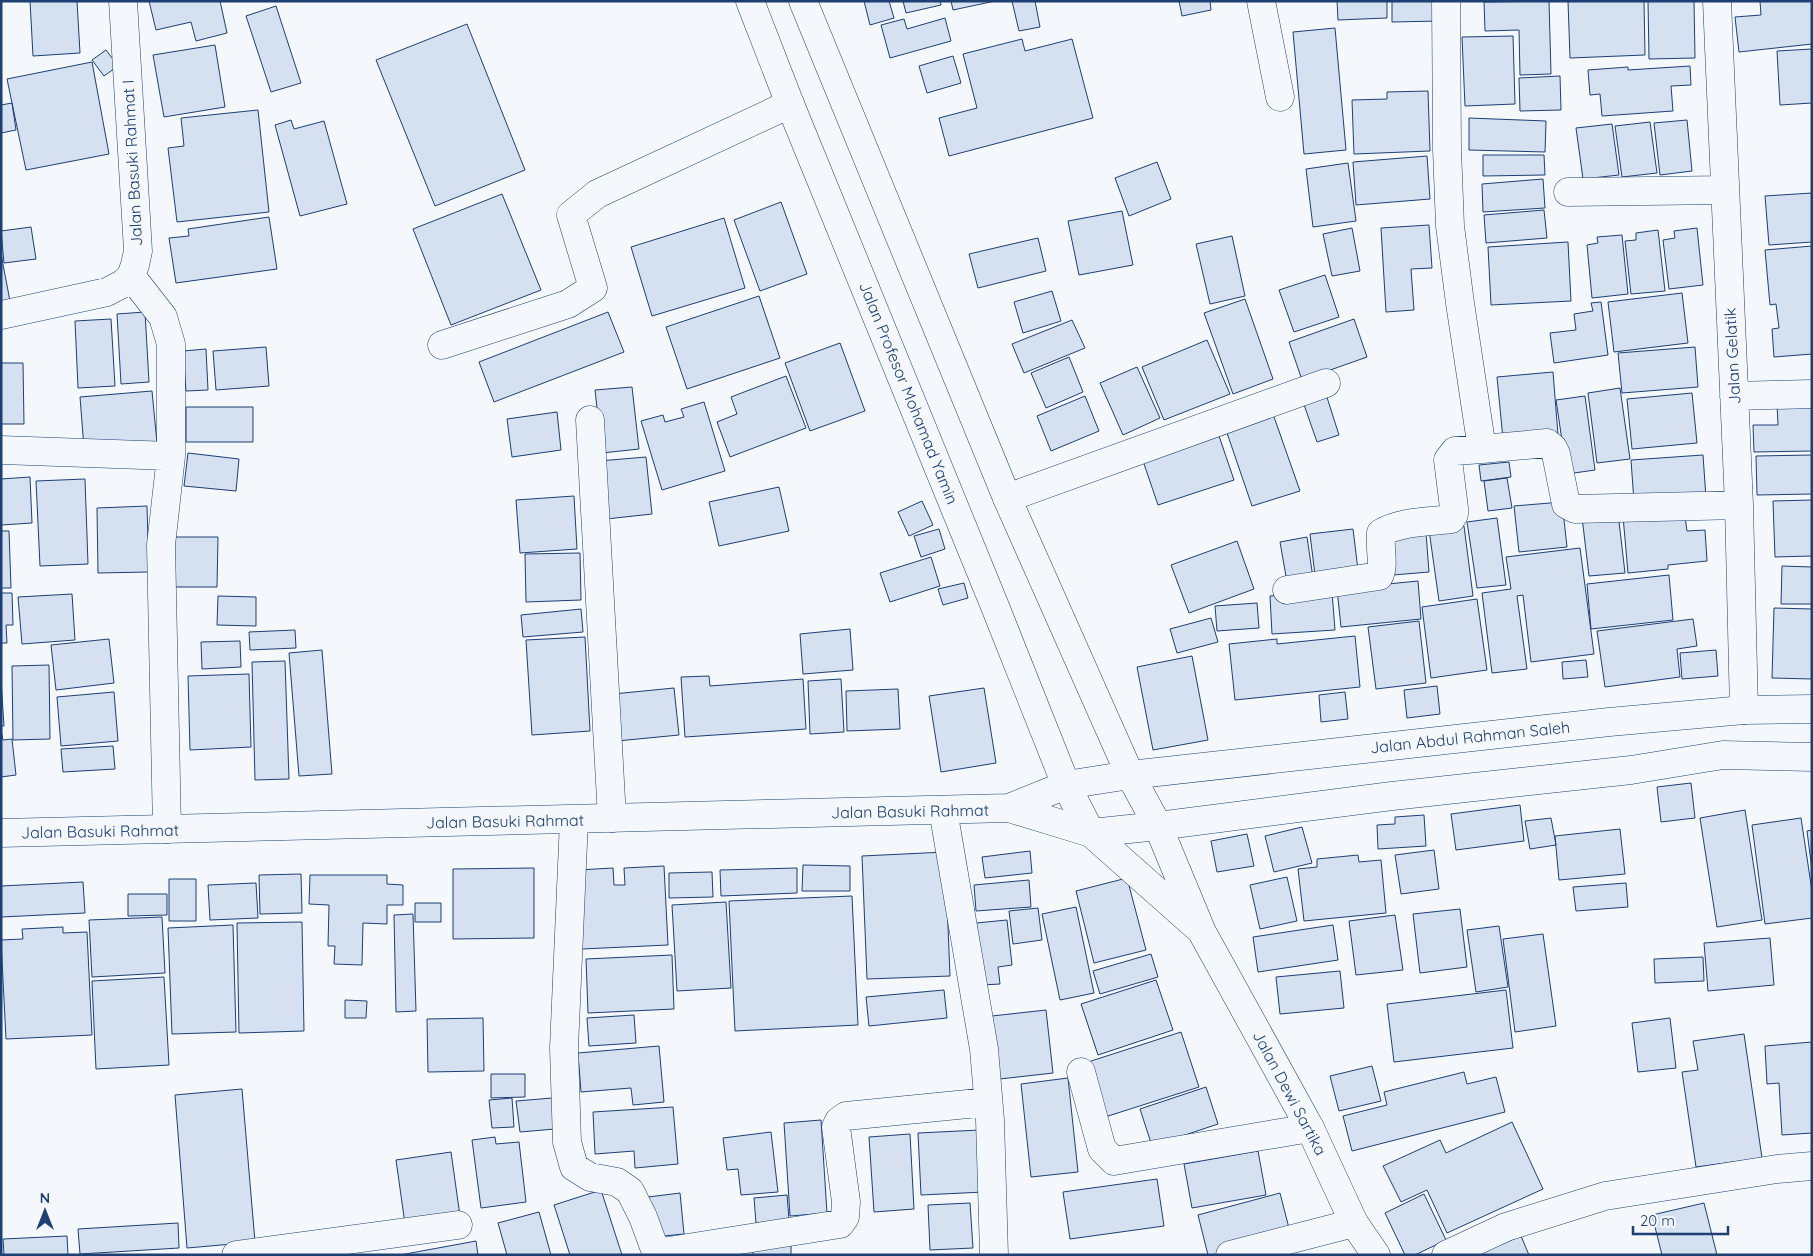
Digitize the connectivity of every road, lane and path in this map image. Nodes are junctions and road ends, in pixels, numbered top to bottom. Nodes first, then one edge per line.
1 (123, 1) edge
2 (750, 1) edge
3 (803, 1) edge
4 (1261, 1) edge
5 (1446, 1) edge
6 (1717, 1) edge
7 (1280, 97) dead end
8 (790, 104) junction
9 (1725, 190) junction
10 (1568, 192) dead end
11 (131, 276) junction
12 (1, 315) edge
13 (442, 345) dead end
14 (1326, 382) dead end
15 (1812, 394) edge
16 (1734, 396) junction
17 (590, 420) dead end
18 (1482, 449) junction
19 (1, 450) edge
20 (171, 456) junction
21 (1008, 498) junction
22 (1740, 505) junction
23 (1286, 590) dead end
24 (1744, 710) junction
25 (1812, 710) edge
26 (1812, 757) edge
27 (1130, 775) junction
28 (1066, 785) junction
29 (1009, 808) junction
30 (943, 810) junction
31 (612, 818) junction
32 (574, 820) junction
33 (1158, 826) junction
34 (167, 829) junction
35 (1092, 832) junction
36 (1, 833) edge
37 (1202, 932) junction
38 (1081, 1072) dead end
39 (988, 1102) junction
40 (1310, 1128) junction
41 (1812, 1166) edge
42 (1354, 1223) junction
43 (458, 1225) dead end
44 (656, 1254) edge
45 (236, 1255) edge
46 (994, 1255) edge
47 (1230, 1255) edge
48 (1376, 1255) edge
49 (1446, 1255) edge

1 - 11 main road, Jalan Basuki Rahmat I
2 - 8 main road, Jalan Profesor Mohamad Yamin
3 - 21 main road
4 - 7 main road
5 - 18 main road
6 - 9 main road, Jalan Gelatik
8 - 13 main road
8 - 28 main road, Jalan Profesor Mohamad Yamin
9 - 10 main road
9 - 16 main road, Jalan Gelatik
11 - 12 main road
11 - 20 main road
14 - 21 main road
15 - 16 main road
16 - 22 main road, Jalan Gelatik
17 - 31 main road
18 - 22 main road
18 - 23 main road
19 - 20 main road
20 - 34 main road
21 - 27 main road
22 - 24 main road, Jalan Gelatik
24 - 25 main road, Jalan Abdul Rahman Saleh
24 - 27 main road, Jalan Abdul Rahman Saleh
26 - 33 main road
27 - 28 main road, Jalan Abdul Rahman Saleh
27 - 33 main road
28 - 29 main road, Jalan Abdul Rahman Saleh
28 - 35 main road, Jalan Profesor Mohamad Yamin
29 - 30 main road, Jalan Basuki Rahmat
29 - 35 main road
30 - 31 main road, Jalan Basuki Rahmat
30 - 39 main road
31 - 32 main road, Jalan Basuki Rahmat
32 - 34 main road, Jalan Basuki Rahmat
32 - 44 main road
33 - 35 main road
33 - 37 main road
34 - 36 main road, Jalan Basuki Rahmat
35 - 37 main road
37 - 40 main road, Jalan Dewi Sartika
38 - 40 main road
39 - 44 main road
39 - 46 main road
40 - 42 main road, Jalan Dewi Sartika
41 - 49 main road
42 - 47 main road
42 - 48 main road, Jalan Dewi Sartika
43 - 45 main road

